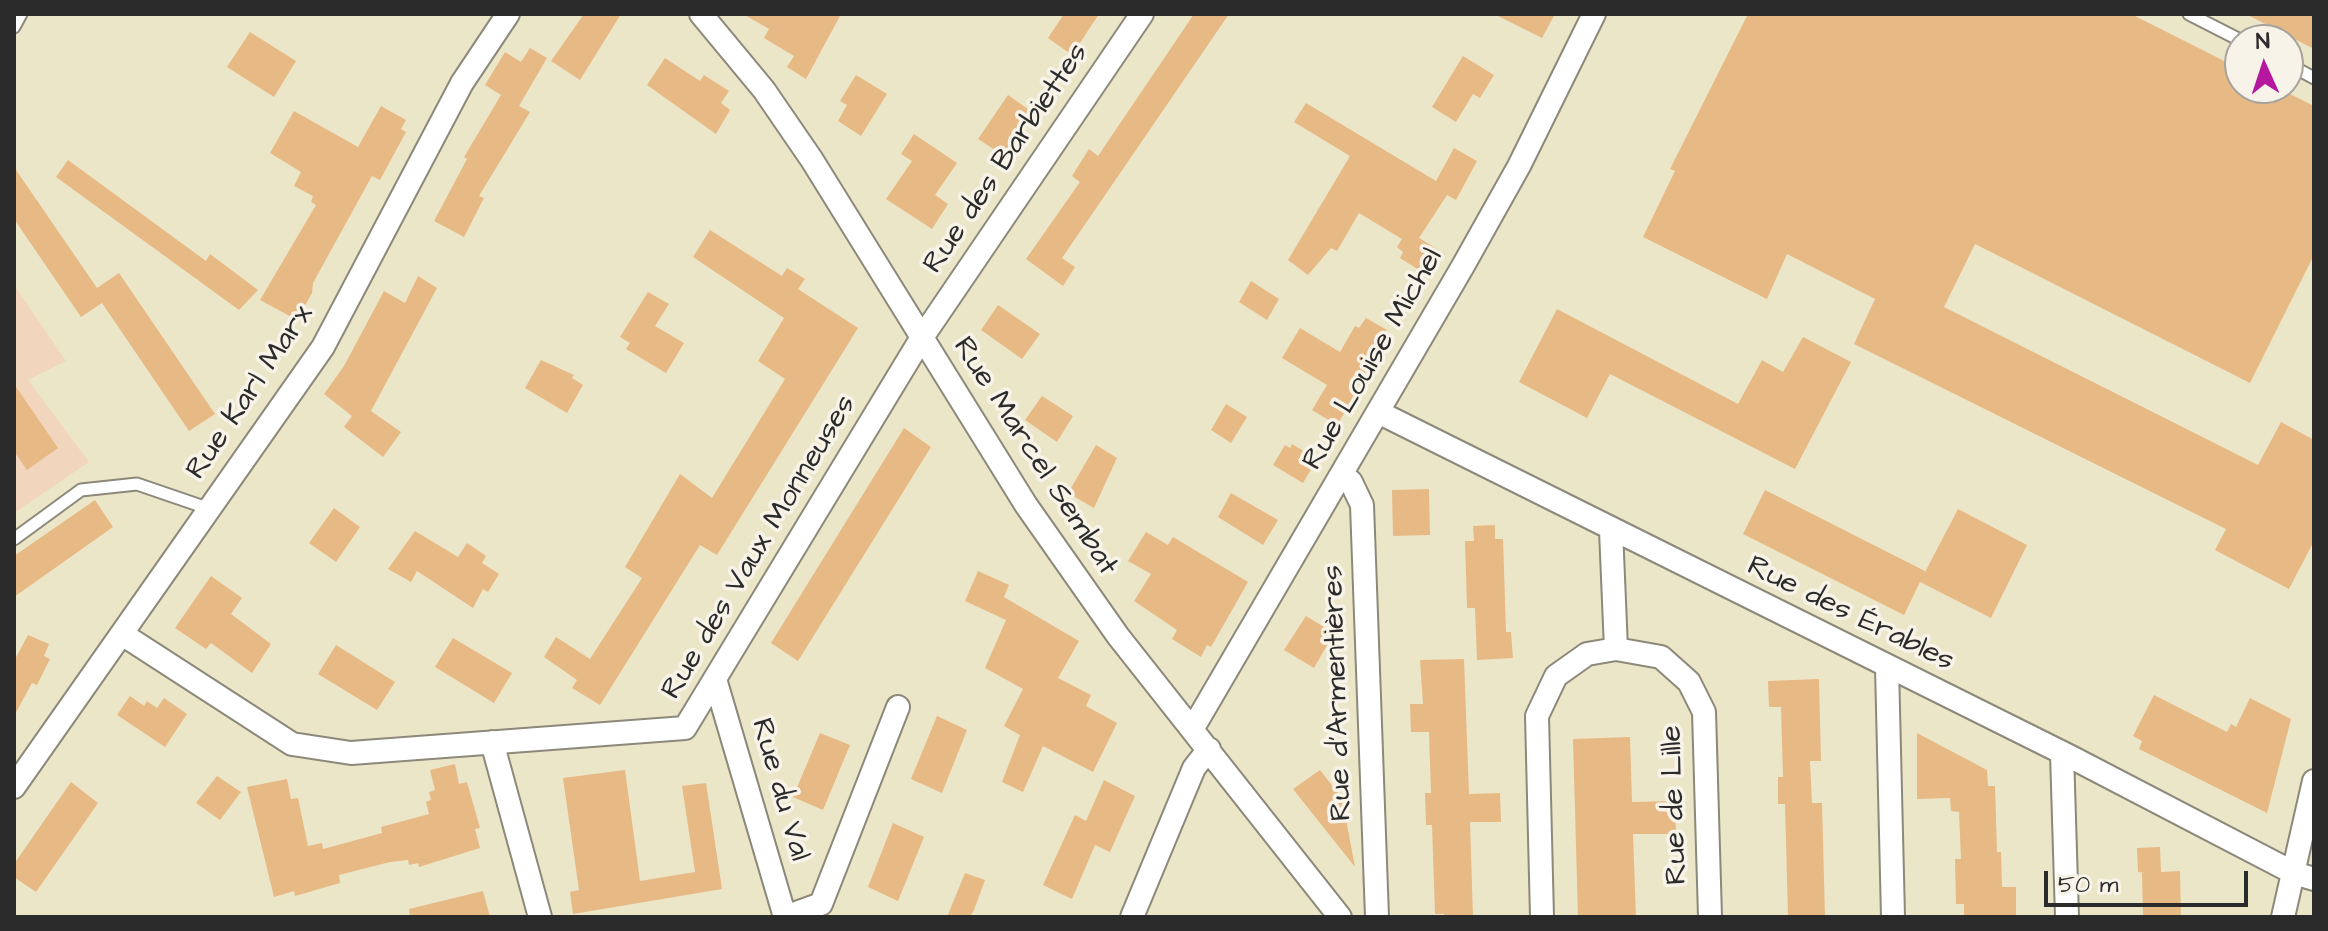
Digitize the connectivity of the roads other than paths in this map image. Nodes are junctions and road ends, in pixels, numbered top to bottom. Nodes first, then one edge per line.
1 (21, 14) edge
2 (508, 14) edge
3 (701, 14) edge
4 (1142, 14) edge
5 (1594, 14) edge
6 (2189, 14) edge
7 (14, 27) edge
8 (2224, 32) edge
9 (921, 339) junction
10 (1378, 412) junction
11 (1342, 474) junction
12 (210, 509) junction
13 (1611, 530) junction
14 (14, 539) edge
15 (122, 634) junction
16 (1616, 649) junction
17 (1887, 667) junction
18 (715, 679) junction
19 (898, 707) dead end
20 (1193, 728) junction
21 (492, 742) junction
22 (1209, 749) junction
23 (2062, 753) junction
24 (2314, 781) edge
25 (14, 787) edge
26 (2304, 876) edge
27 (540, 917) edge
28 (785, 917) edge
29 (1132, 917) edge
30 (1340, 917) edge
31 (1377, 917) edge
32 (1542, 917) edge
33 (1710, 917) edge
34 (1893, 917) edge
35 (2067, 917) edge
36 (2283, 917) edge

1 - 7 lane
2 - 12 street, Rue Karl Marx
3 - 9 street, Rue Marcel Sembat
4 - 9 street, Rue des Barbiettes
5 - 10 street, Rue Louise Michel
6 - 8 lane
9 - 18 street, Rue des Vaux Monneuses
9 - 20 street, Rue Marcel Sembat
10 - 11 street, Rue Louise Michel
10 - 13 street, Rue des Érables
11 - 20 street, Rue Louise Michel
11 - 31 street, Rue d'Armentières
12 - 14 lane
12 - 15 street, Rue Karl Marx
13 - 16 street
13 - 17 street, Rue des Érables
15 - 21 street, Rue des Vaux Monneuses
15 - 25 street, Rue Karl Marx
16 - 32 street, Rue de Lille
16 - 33 street, Rue de Lille
17 - 23 street, Rue des Érables
17 - 34 street
18 - 21 street, Rue des Vaux Monneuses
18 - 28 street, Rue du Val
19 - 28 street
20 - 22 street, Rue Marcel Sembat
21 - 27 street
22 - 29 street
22 - 30 street, Rue Marcel Sembat
23 - 26 street, Rue des Érables
23 - 35 street
24 - 26 street
26 - 36 street

